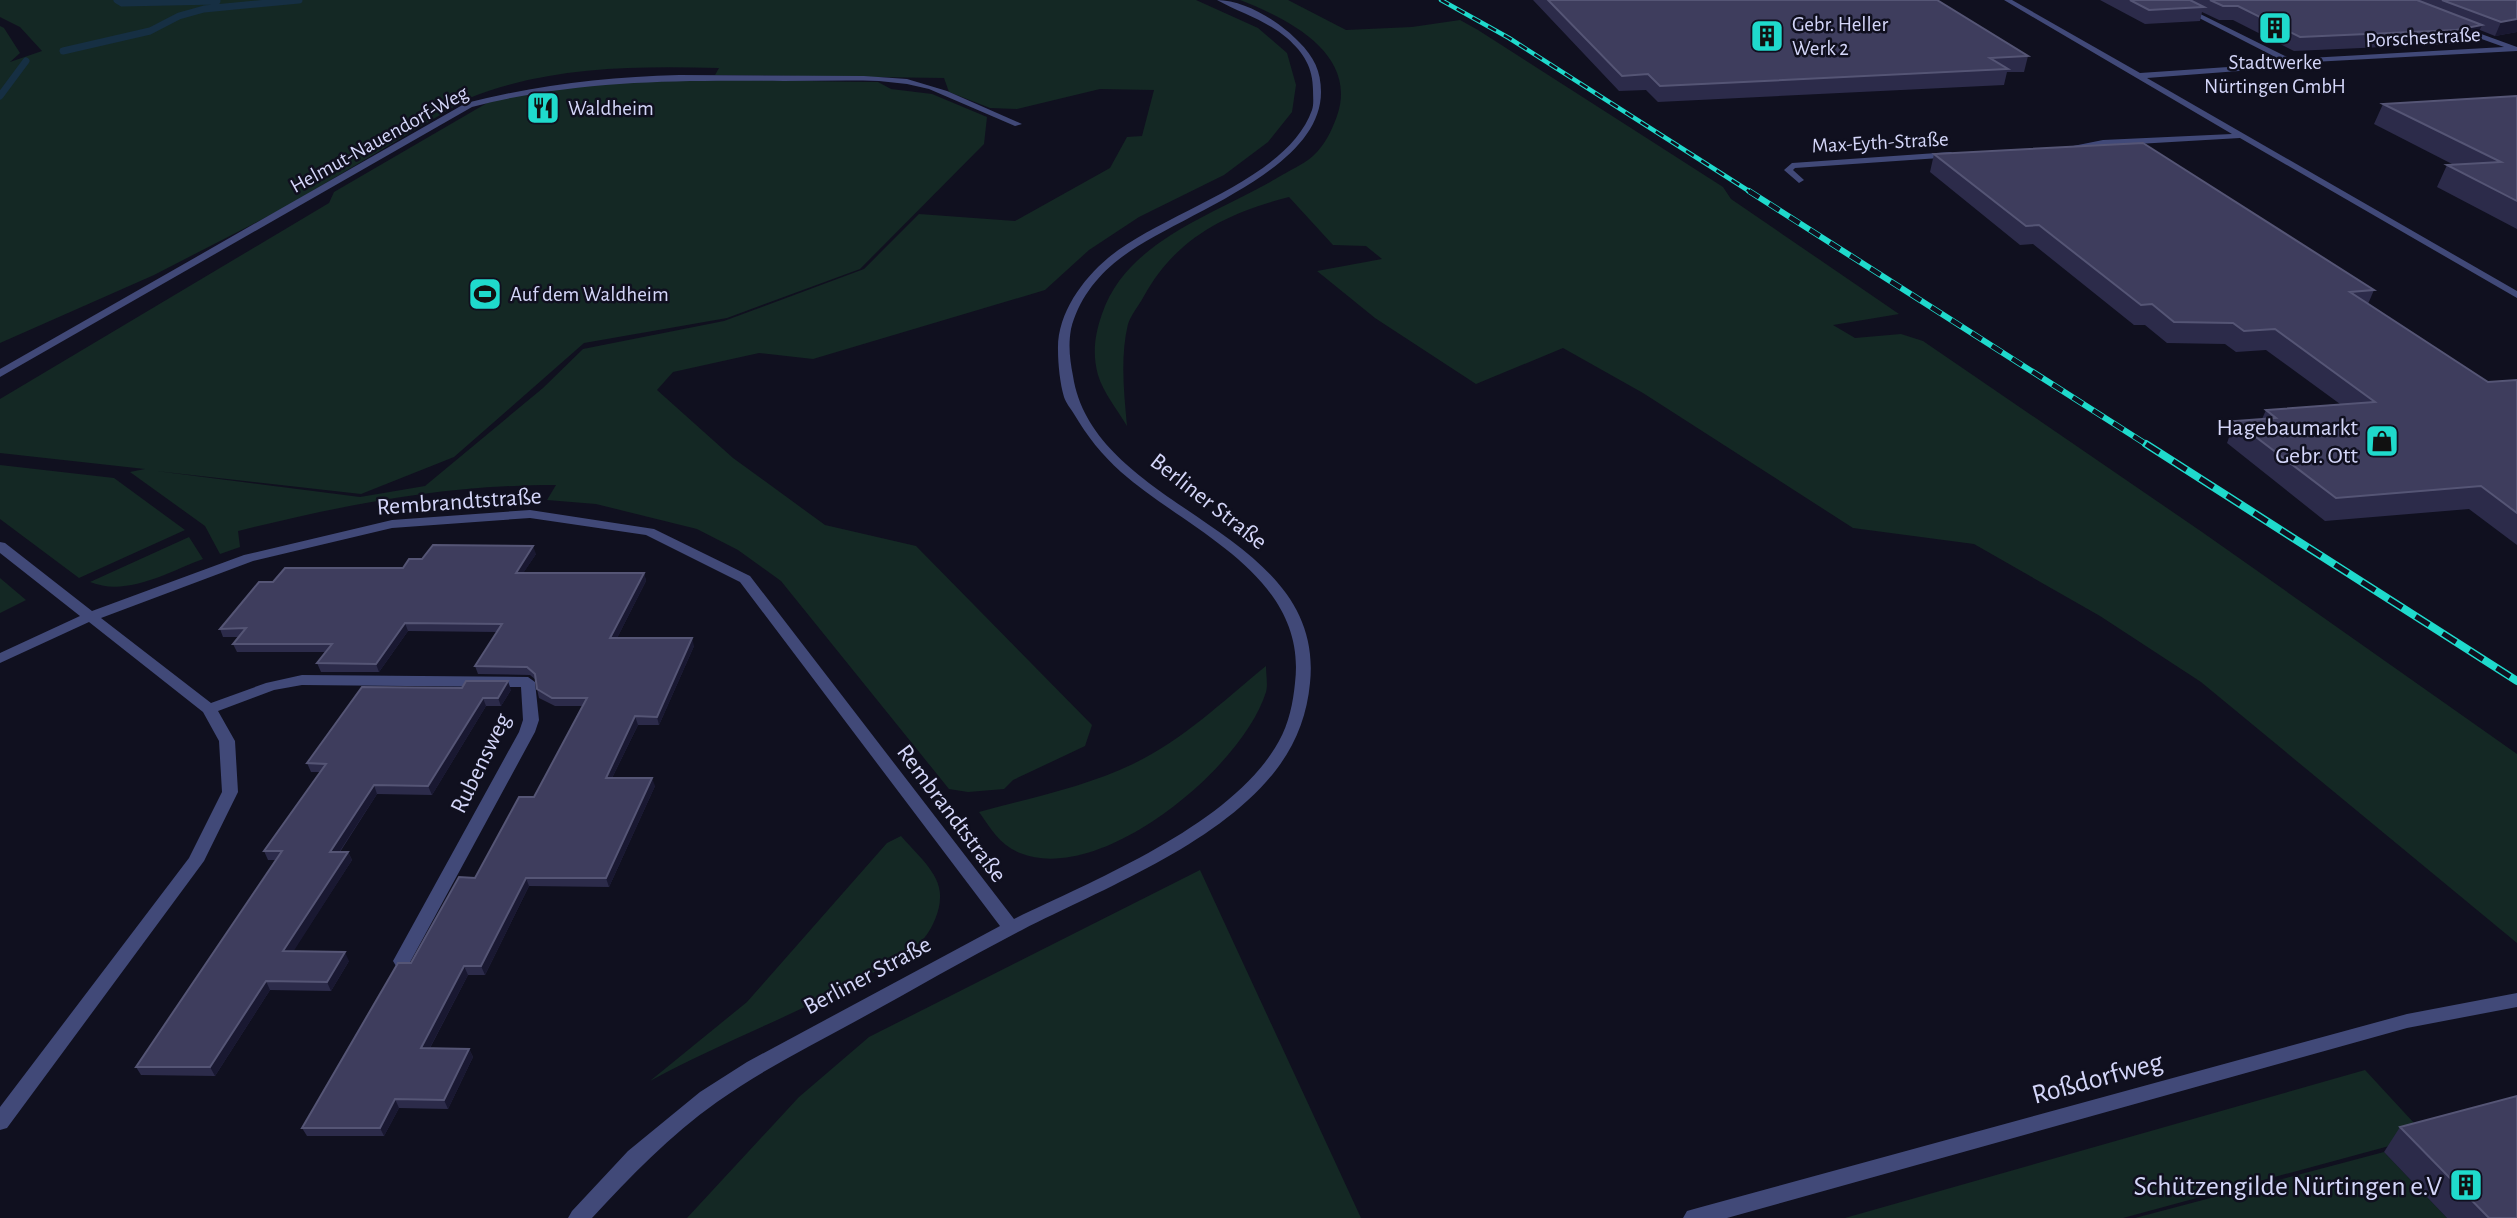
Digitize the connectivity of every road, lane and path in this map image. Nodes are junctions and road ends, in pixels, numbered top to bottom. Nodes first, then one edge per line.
1 (1220, 0) edge
2 (2007, 0) edge
3 (2167, 0) edge
4 (2454, 26) edge
5 (2517, 49) edge
6 (2290, 61) junction
7 (2137, 76) junction
8 (1017, 124) dead end
9 (2242, 135) junction
10 (2068, 149) edge
11 (1959, 155) edge
12 (1799, 180) dead end
13 (2517, 295) edge
14 (0, 373) edge
15 (0, 546) edge
16 (89, 617) junction
17 (0, 659) edge
18 (209, 709) junction
19 (1011, 928) junction
20 (402, 961) edge
21 (2517, 1000) edge
22 (0, 1122) edge
23 (579, 1218) edge
24 (1694, 1218) edge

1 - 19 street, Berliner Straße
2 - 7 street
3 - 6 street, Porschestraße
4 - 5 street
5 - 6 street, Porschestraße
6 - 7 street, Porschestraße
7 - 9 street
8 - 14 street, Helmut-Nauendorf-Weg
9 - 10 street
9 - 13 street
11 - 12 street, Max-Eyth-Straße
15 - 16 street
16 - 17 street, Rembrandtstraße
16 - 18 street
16 - 19 street, Rembrandtstraße
18 - 20 street, Rubensweg
18 - 22 street
19 - 23 street, Berliner Straße
21 - 24 street, Roßdorfweg

